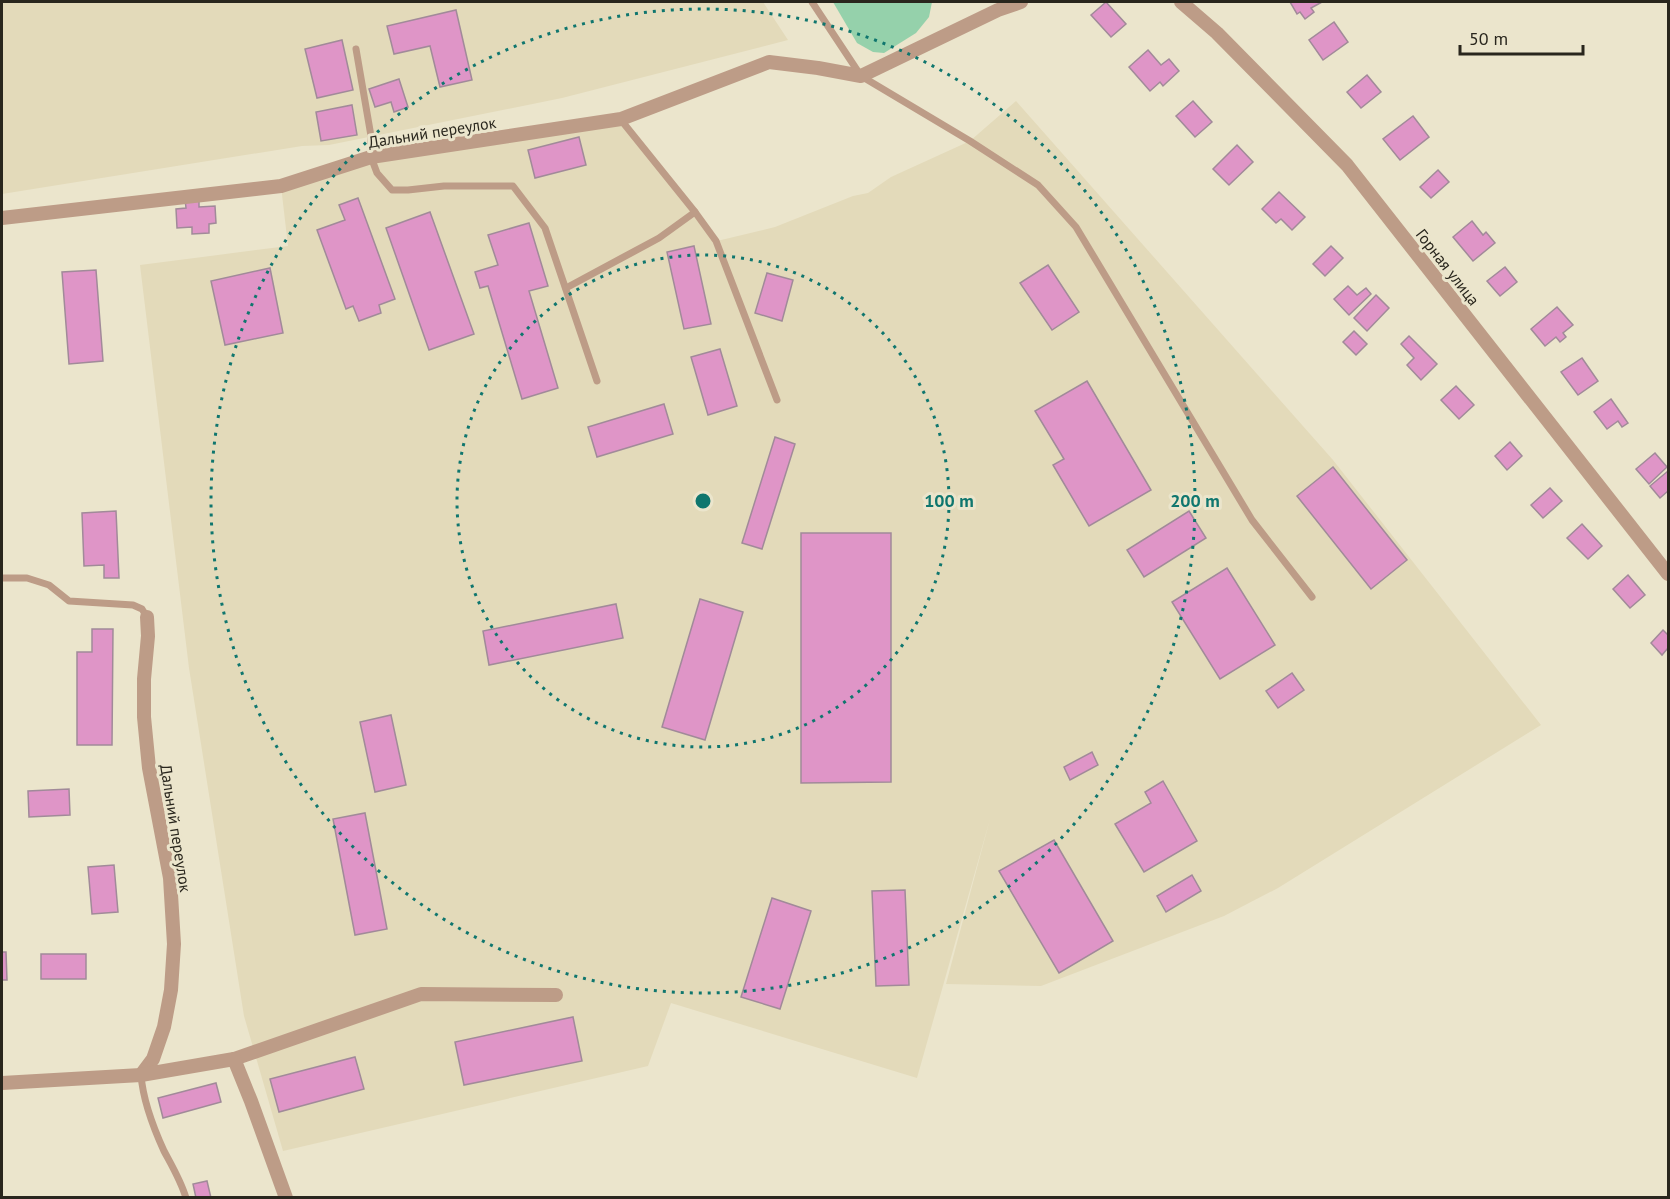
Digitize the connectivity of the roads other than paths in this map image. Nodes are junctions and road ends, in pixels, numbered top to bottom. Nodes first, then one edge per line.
1 (812, 2) edge
2 (1021, 2) edge
3 (1180, 2) edge
4 (356, 49) dead end
5 (861, 76) junction
6 (621, 119) junction
7 (371, 157) junction
8 (696, 213) junction
9 (2, 218) edge
10 (566, 288) junction
11 (597, 381) dead end
12 (777, 400) dead end
13 (1668, 574) edge
14 (2, 578) edge
15 (1312, 597) dead end
16 (147, 617) joint
17 (556, 995) dead end
18 (234, 1059) junction
19 (141, 1075) junction
20 (2, 1083) edge
21 (186, 1197) edge
22 (286, 1197) edge

1 - 5 lane
2 - 5 street
3 - 13 street, Горная улица
4 - 7 lane
5 - 6 street, Дальний переулок
5 - 15 lane
6 - 7 street, Дальний переулок
6 - 8 lane
7 - 9 street, Дальний переулок
7 - 10 lane
8 - 10 lane
8 - 12 lane
10 - 11 lane
14 - 16 lane
16 - 19 street, Дальний переулок
17 - 18 street
18 - 19 street
18 - 22 street
19 - 20 street
19 - 21 lane

